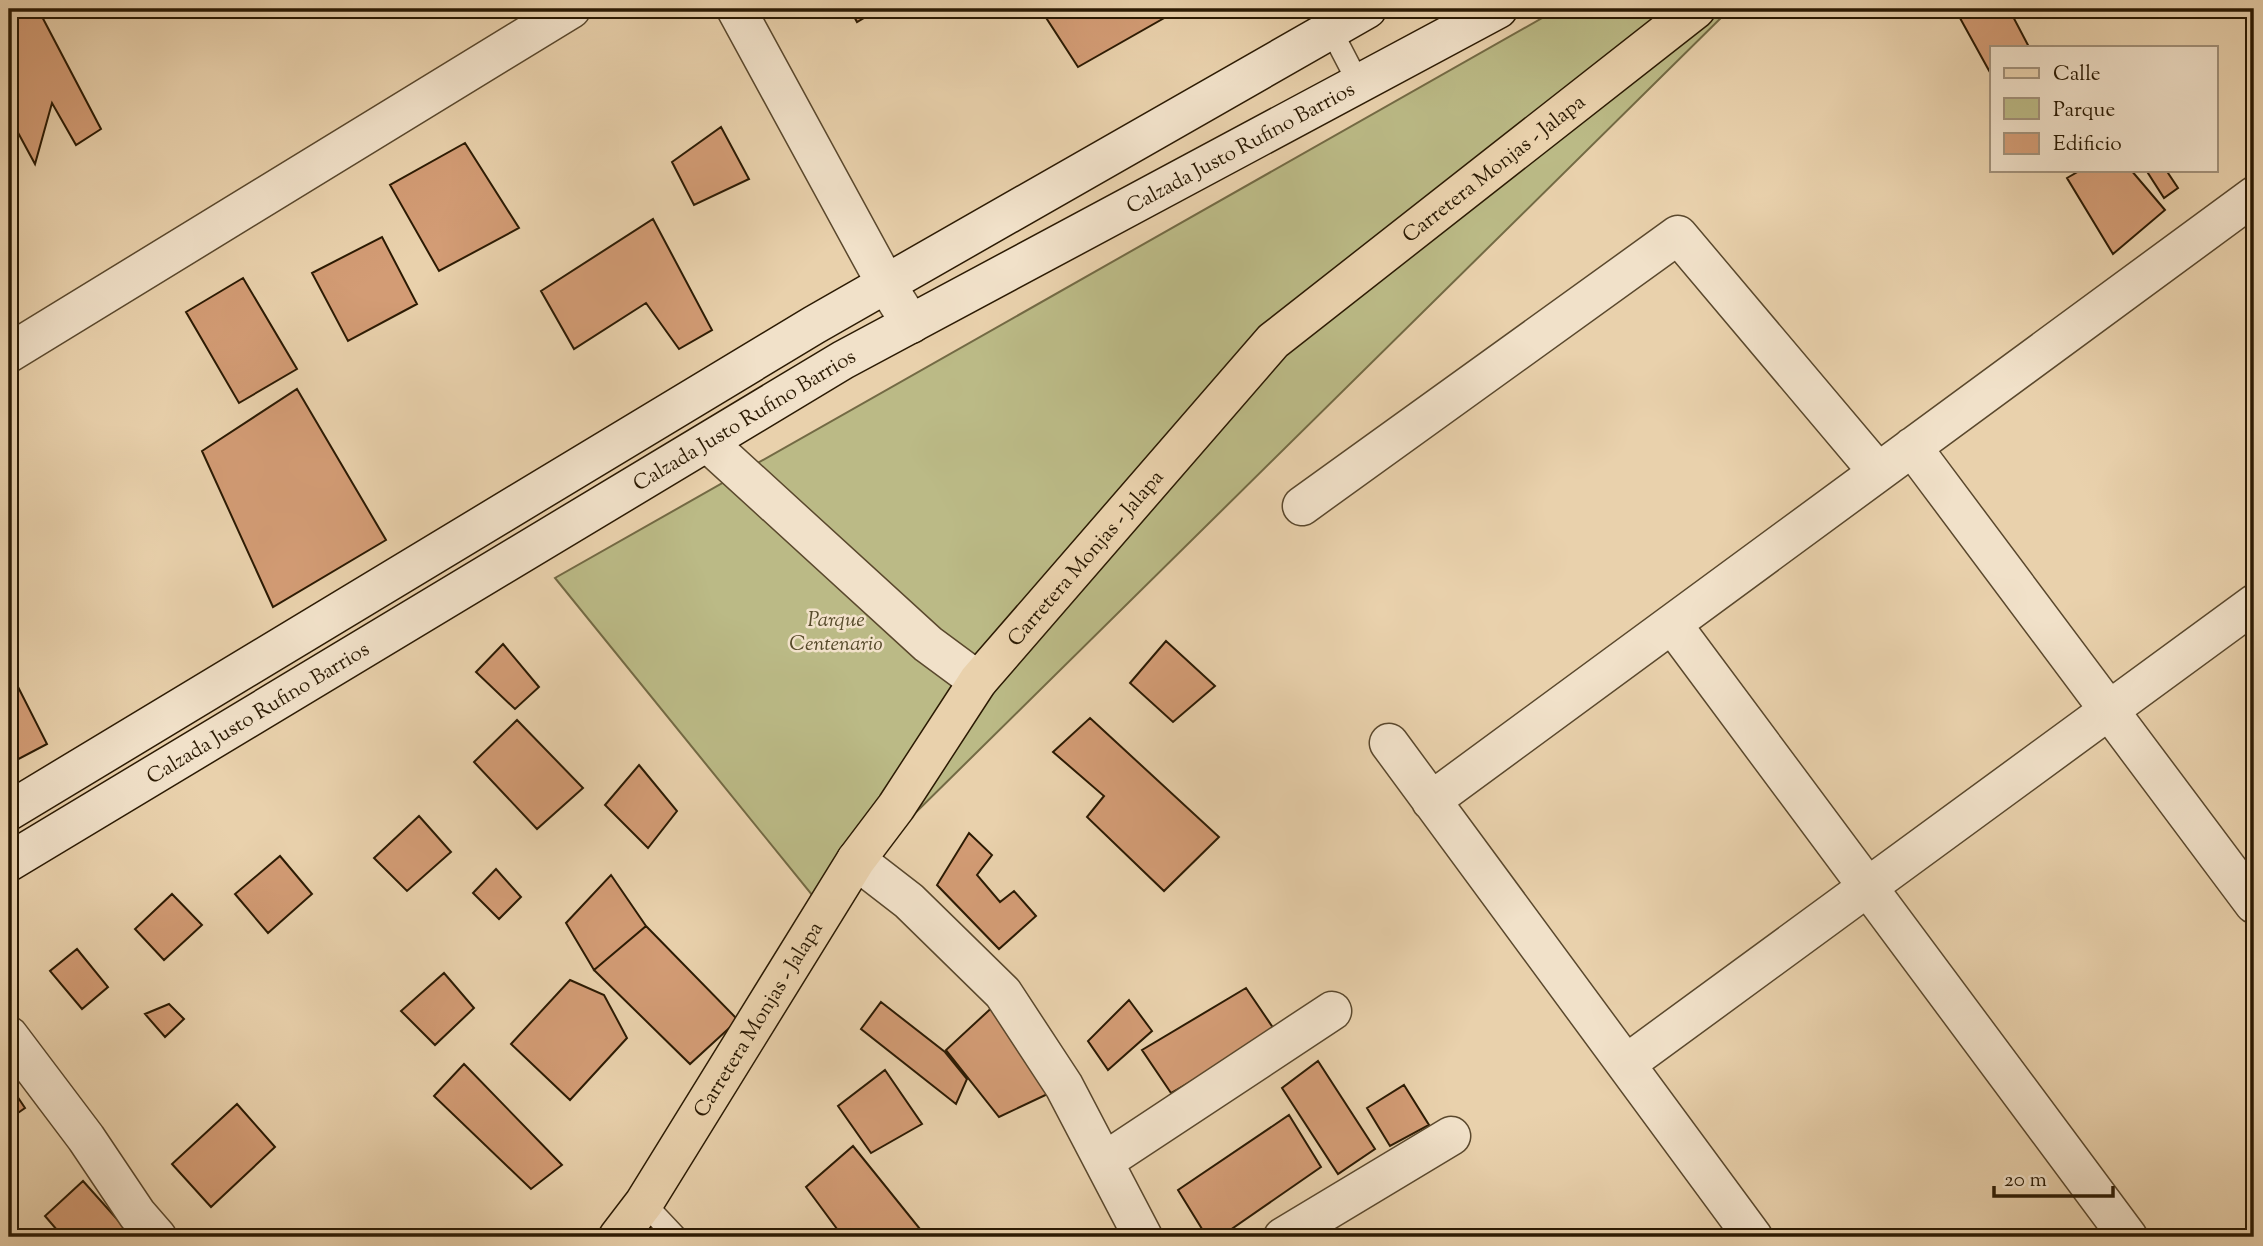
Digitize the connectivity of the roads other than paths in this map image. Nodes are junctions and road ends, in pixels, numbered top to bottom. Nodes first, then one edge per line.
1 (571, 9) edge
2 (736, 9) edge
3 (1367, 9) edge
4 (1498, 9) edge
5 (1696, 9) edge
6 (1325, 18) edge
7 (1359, 84) junction
8 (2254, 195) edge
9 (886, 284) junction
10 (911, 324) junction
11 (9, 354) edge
12 (708, 443) junction
13 (1912, 447) junction
14 (1878, 472) junction
15 (1302, 506) dead end
16 (2254, 604) edge
17 (1672, 624) junction
18 (978, 681) junction
19 (2109, 710) junction
20 (1389, 743) dead end
21 (1431, 801) junction
22 (9, 811) edge
23 (856, 860) junction
24 (9, 862) edge
25 (1867, 887) junction
26 (2254, 904) edge
27 (1332, 1011) dead end
28 (9, 1036) edge
29 (1626, 1064) junction
30 (1451, 1136) dead end
31 (1105, 1161) junction
32 (644, 1203) junction
33 (157, 1237) edge
34 (618, 1237) edge
35 (676, 1237) edge
36 (1143, 1237) edge
37 (1283, 1237) edge
38 (1753, 1237) edge
39 (2128, 1237) edge

1 - 11 street
2 - 9 street
3 - 6 street
4 - 7 street, Calzada Justo Rufino Barrios
5 - 18 main road, Carretera Monjas - Jalapa
6 - 7 lane
6 - 9 street
7 - 10 street, Calzada Justo Rufino Barrios
8 - 13 street
9 - 10 street
9 - 22 street
10 - 12 street, Calzada Justo Rufino Barrios
12 - 18 street
12 - 24 street, Calzada Justo Rufino Barrios
13 - 14 street
13 - 19 street
14 - 15 street
14 - 17 street
16 - 19 street
17 - 21 street
17 - 25 street
18 - 23 main road, Carretera Monjas - Jalapa
19 - 25 street
19 - 26 street
20 - 21 street
21 - 29 street
23 - 31 street
23 - 32 main road, Carretera Monjas - Jalapa
25 - 29 street
25 - 39 street
27 - 31 street
28 - 33 street
29 - 38 street
30 - 37 street
31 - 36 street
32 - 34 main road, Carretera Monjas - Jalapa
32 - 35 lane

